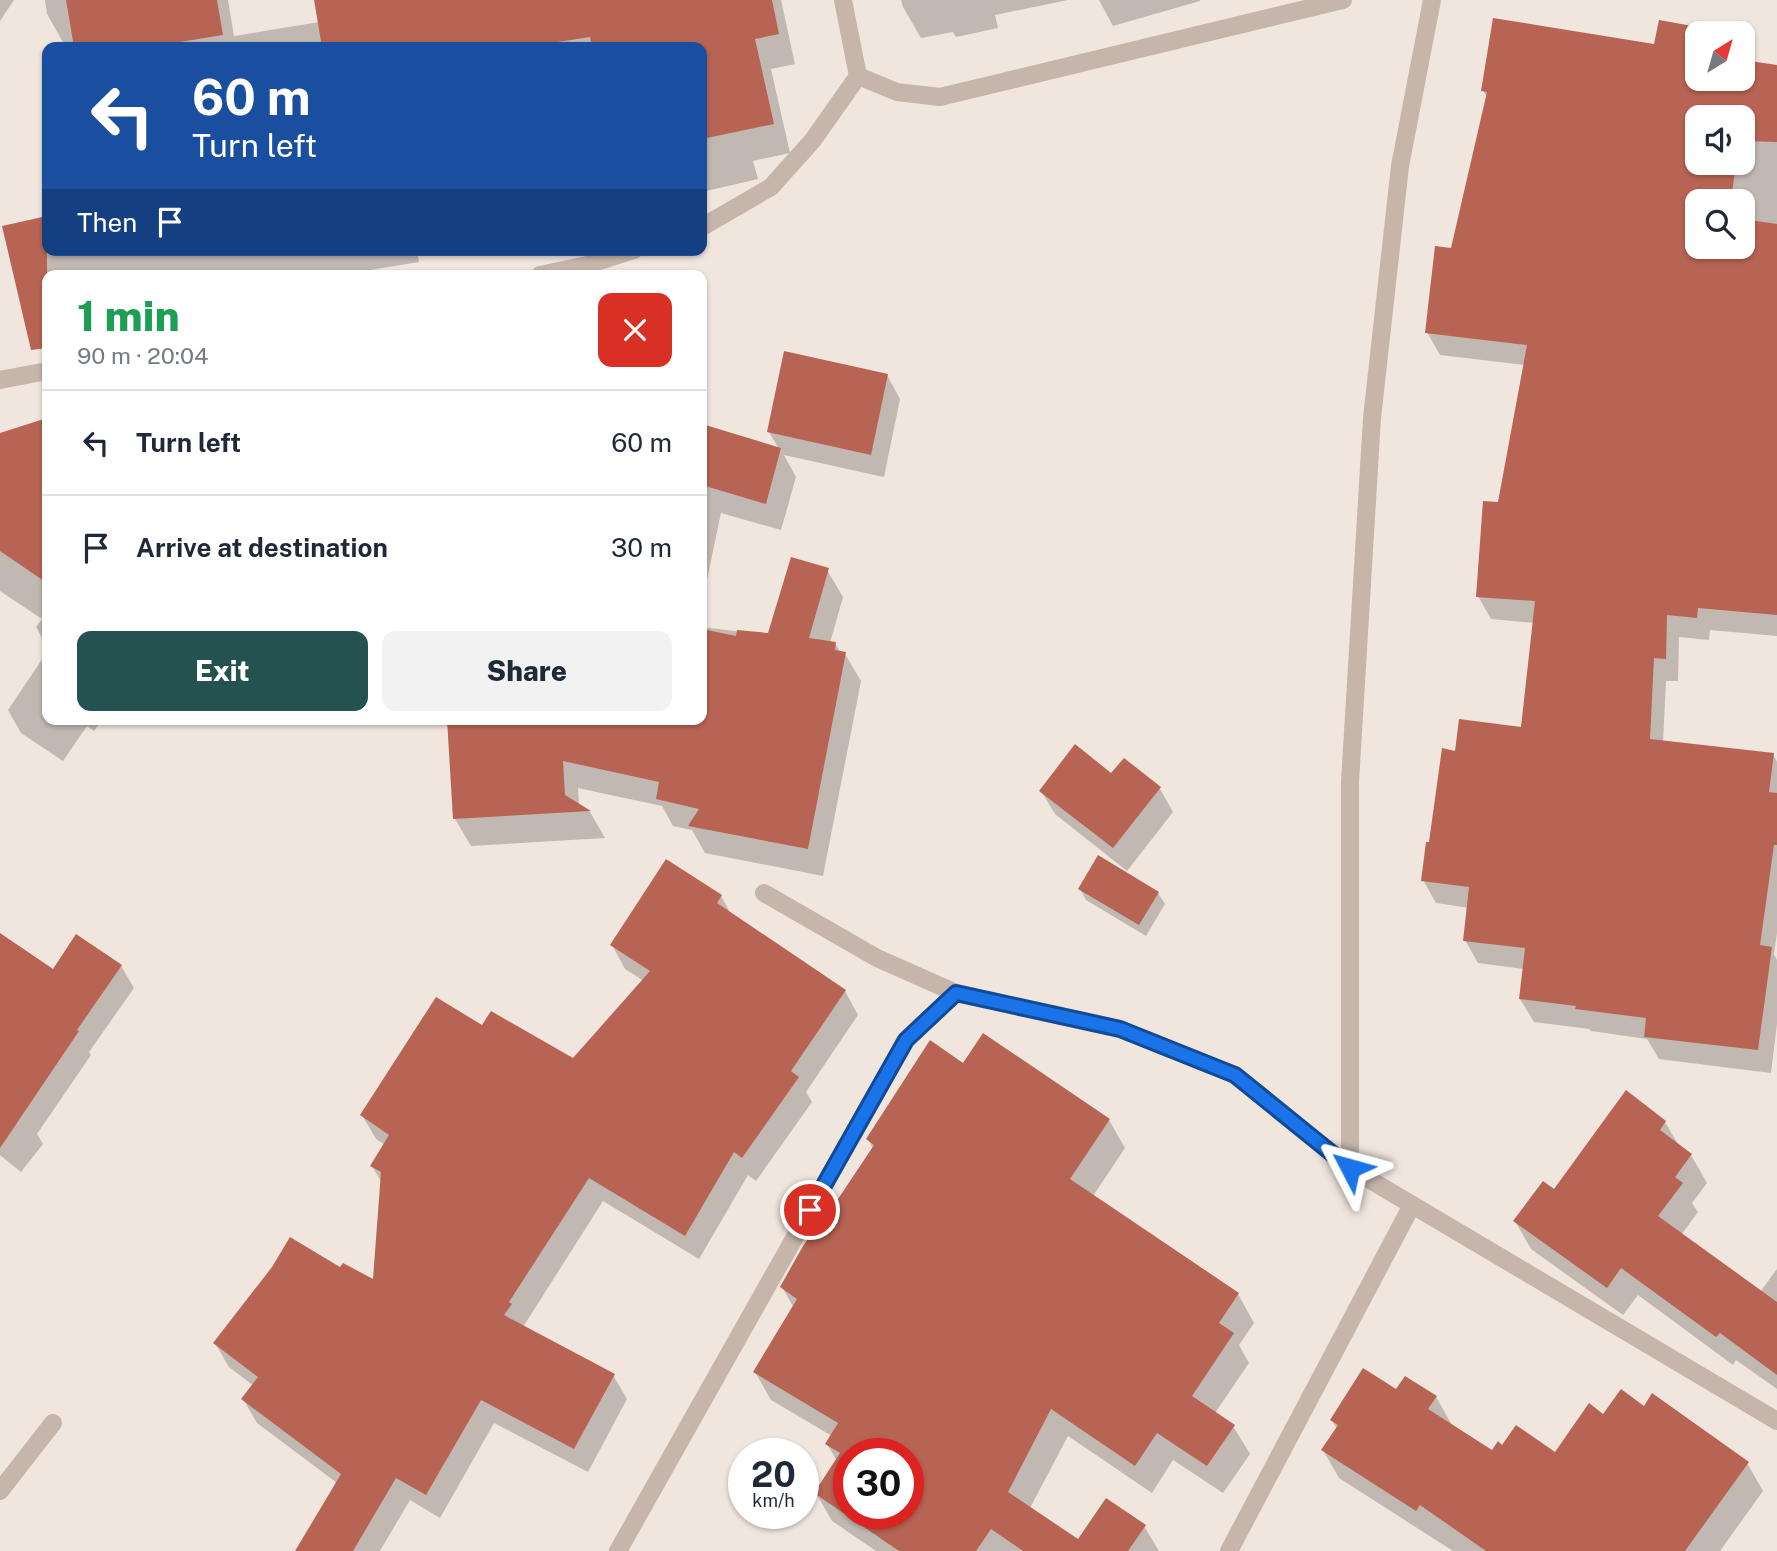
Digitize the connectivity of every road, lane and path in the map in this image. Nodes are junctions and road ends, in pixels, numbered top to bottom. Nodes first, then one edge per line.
1 (843, 0) edge
2 (1343, 0) edge
3 (1432, 0) edge
4 (858, 76) junction
5 (707, 225) edge
6 (615, 256) edge
7 (564, 270) edge
8 (42, 372) edge
9 (0, 380) edge
10 (764, 894) dead end
11 (956, 993) junction
12 (1350, 1168) junction
13 (1412, 1205) junction
14 (1777, 1421) edge
15 (53, 1423) dead end
16 (0, 1491) edge
17 (618, 1551) edge
18 (1229, 1551) edge

1 - 4 street
2 - 4 street
3 - 12 street
4 - 5 street
6 - 7 street
8 - 9 street
10 - 11 street
11 - 12 street
11 - 17 street
12 - 13 street
13 - 14 street
13 - 18 street
15 - 16 street

